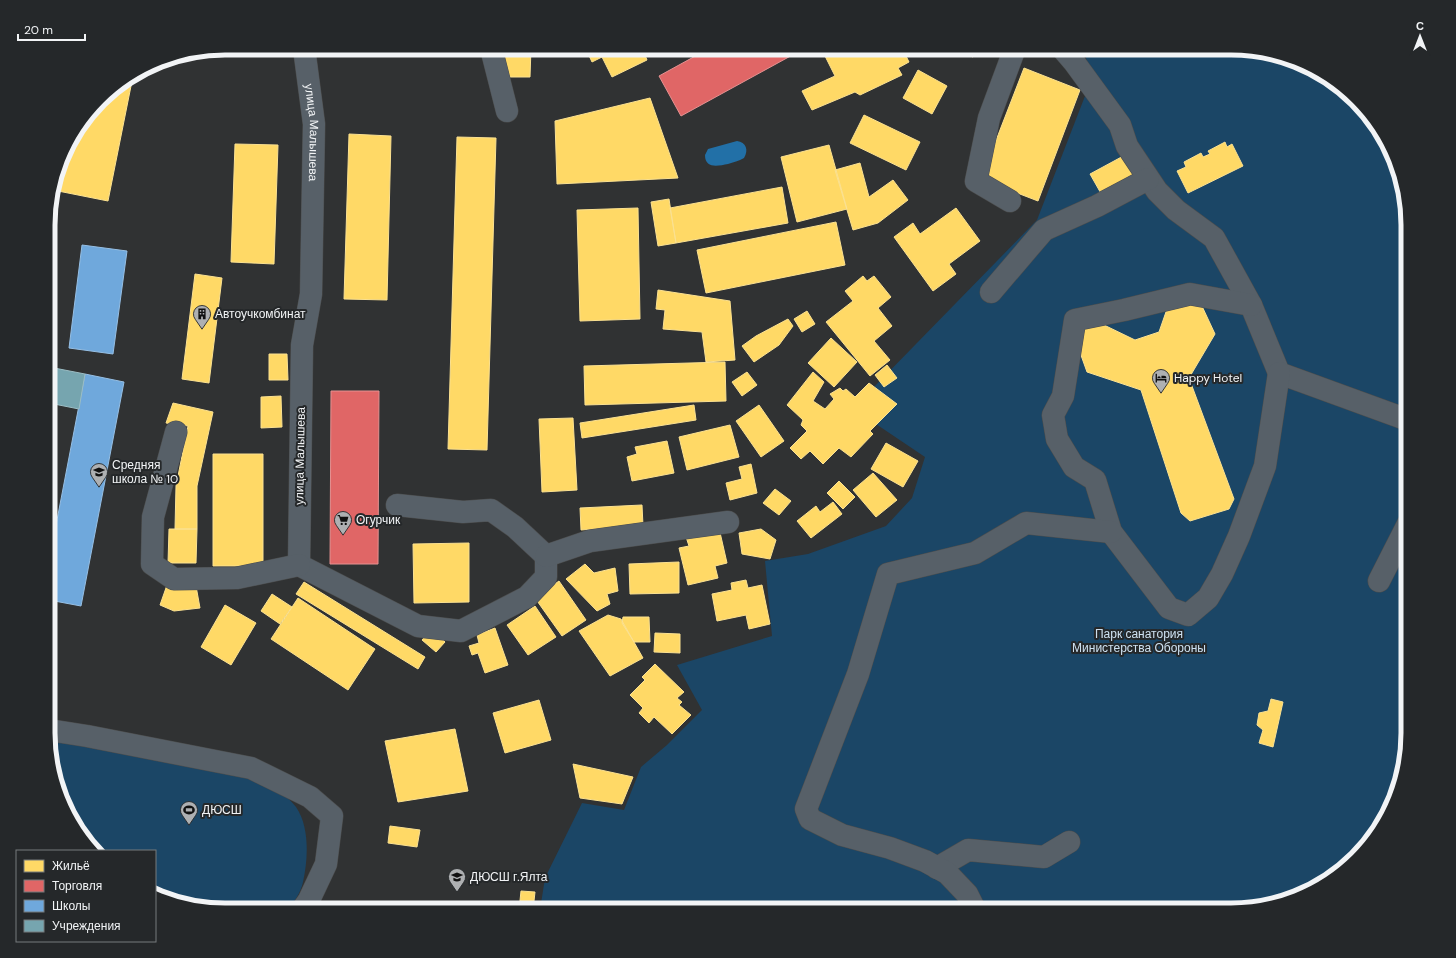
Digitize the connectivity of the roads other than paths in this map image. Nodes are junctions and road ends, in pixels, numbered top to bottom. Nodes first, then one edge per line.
1 (305, 55) edge
2 (493, 55) edge
3 (1012, 55) edge
4 (1068, 55) edge
5 (507, 111) dead end
6 (1148, 178) junction
7 (1010, 202) dead end
8 (991, 292) dead end
9 (1251, 305) junction
10 (1279, 373) junction
11 (1401, 417) edge
12 (176, 432) dead end
13 (397, 505) dead end
14 (728, 522) dead end
15 (1111, 532) junction
16 (1401, 538) edge
17 (546, 556) junction
18 (299, 565) junction
19 (1379, 581) dead end
20 (55, 731) edge
21 (1069, 842) dead end
22 (937, 868) junction
23 (307, 903) edge
24 (972, 903) edge

1 - 18 street, улица Малышева
2 - 5 street
3 - 7 street
4 - 6 street
6 - 8 street
6 - 9 street
9 - 10 street
9 - 15 street
10 - 11 street
10 - 15 street
12 - 18 street
13 - 17 street
14 - 17 street
15 - 22 street
16 - 19 street
17 - 18 street
20 - 23 street
21 - 22 street
22 - 24 street

